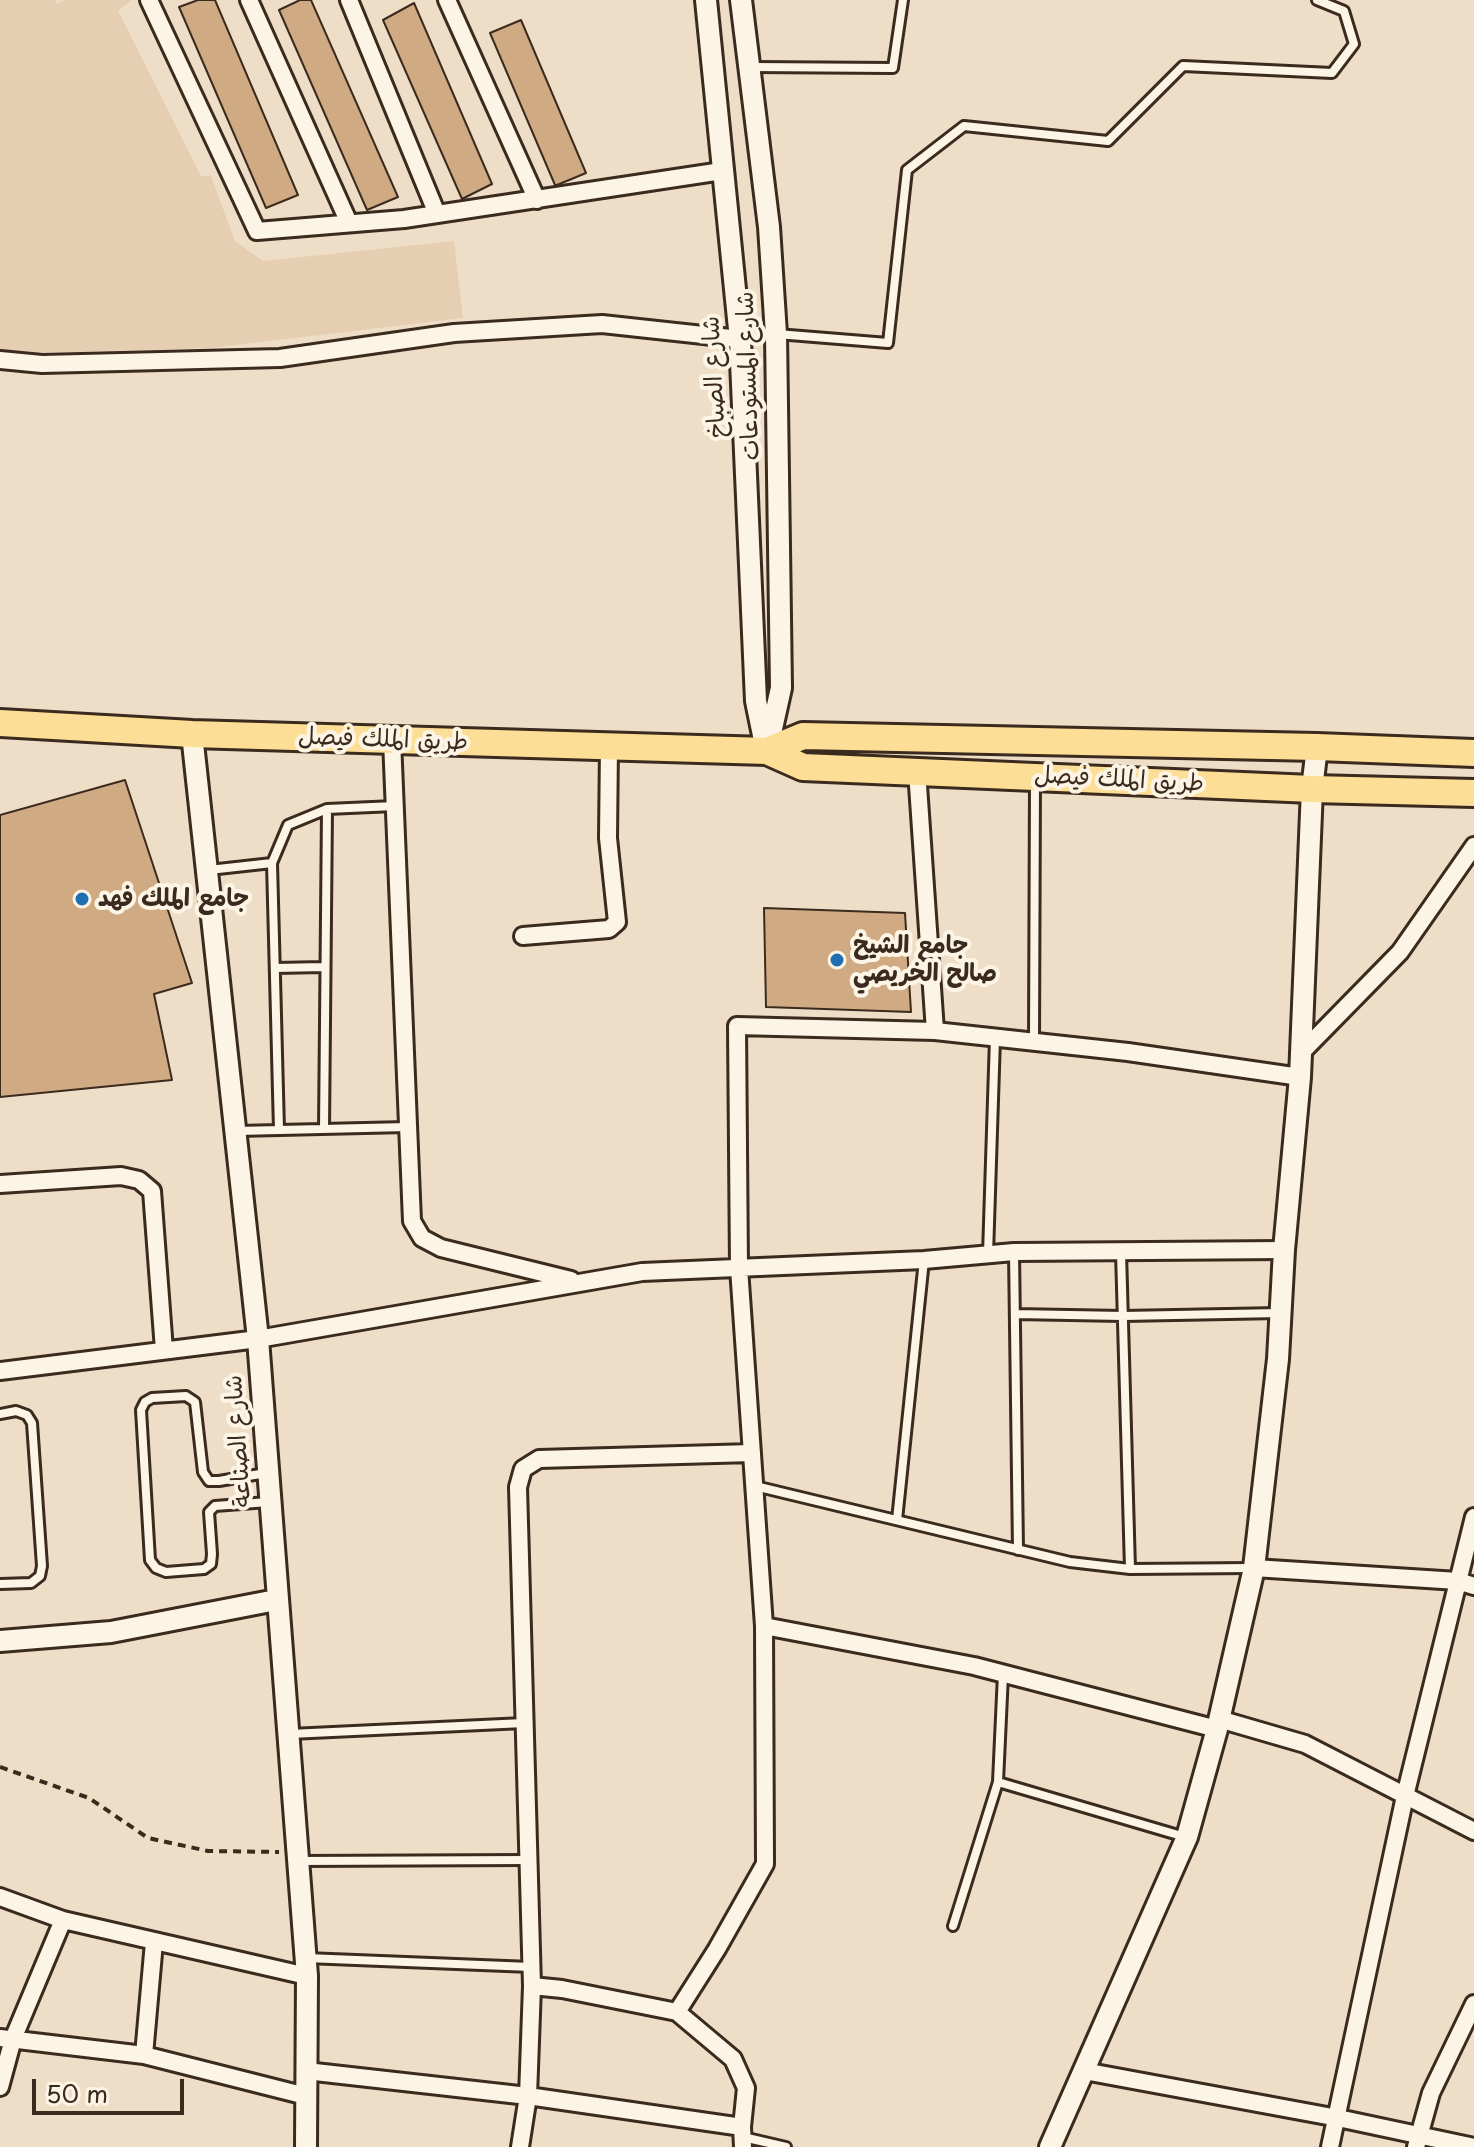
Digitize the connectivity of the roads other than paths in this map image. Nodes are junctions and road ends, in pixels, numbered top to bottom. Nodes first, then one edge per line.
1 (149, 0) edge
2 (249, 0) edge
3 (349, 0) edge
4 (447, 0) edge
5 (706, 0) edge
6 (741, 0) edge
7 (903, 0) edge
8 (1317, 0) edge
9 (750, 67) junction
10 (722, 171) junction
11 (537, 200) junction
12 (437, 214) junction
13 (349, 223) junction
14 (776, 334) junction
15 (740, 339) junction
16 (0, 360) edge
17 (0, 723) edge
18 (192, 734) junction
19 (392, 740) junction
20 (609, 746) junction
21 (1317, 747) junction
22 (767, 751) junction
23 (1474, 753) edge
24 (917, 771) junction
25 (1035, 777) junction
26 (1312, 789) junction
27 (1474, 793) edge
28 (395, 806) junction
29 (327, 809) junction
30 (1474, 846) edge
31 (272, 863) junction
32 (207, 870) junction
33 (523, 936) dead end
34 (324, 967) junction
35 (275, 968) junction
36 (935, 1031) junction
37 (995, 1038) junction
38 (1034, 1042) junction
39 (1299, 1055) junction
40 (1300, 1077) junction
41 (408, 1127) junction
42 (324, 1129) junction
43 (279, 1130) junction
44 (235, 1131) junction
45 (0, 1184) edge
46 (1284, 1250) junction
47 (1014, 1252) junction
48 (1121, 1252) junction
49 (988, 1255) junction
50 (924, 1260) junction
51 (739, 1268) junction
52 (577, 1282) junction
53 (1281, 1313) junction
54 (1015, 1314) junction
55 (1123, 1316) junction
56 (258, 1339) junction
57 (164, 1350) junction
58 (0, 1371) edge
59 (0, 1414) edge
60 (752, 1453) junction
61 (267, 1473) junction
62 (754, 1486) junction
63 (269, 1502) junction
64 (1474, 1517) edge
65 (897, 1520) junction
66 (1018, 1550) junction
67 (1254, 1568) junction
68 (1130, 1569) junction
69 (1466, 1583) edge
70 (0, 1584) edge
71 (276, 1600) junction
72 (764, 1626) junction
73 (0, 1641) edge
74 (1003, 1673) junction
75 (525, 1723) junction
76 (1218, 1724) junction
77 (287, 1734) junction
78 (998, 1782) junction
79 (1405, 1796) junction
80 (1474, 1831) edge
81 (1187, 1837) junction
82 (297, 1857) junction
83 (529, 1860) junction
84 (0, 1897) edge
85 (63, 1920) junction
86 (953, 1926) dead end
87 (154, 1942) junction
88 (306, 1967) junction
89 (532, 1967) junction
90 (532, 1986) junction
91 (1474, 2004) edge
92 (677, 2012) junction
93 (6, 2038) edge
94 (144, 2055) junction
95 (306, 2071) junction
96 (1084, 2071) junction
97 (0, 2087) edge
98 (306, 2096) junction
99 (528, 2096) junction
100 (1338, 2118) junction
101 (743, 2137) edge
102 (1417, 2141) edge
103 (306, 2147) edge
104 (520, 2147) edge
105 (786, 2147) edge
106 (1050, 2147) edge
107 (1330, 2147) edge
108 (1474, 2147) edge

1 - 13 street
2 - 13 street
3 - 12 street
4 - 11 street
5 - 10 street, شارع الصباخ
6 - 9 street, شارع المستودعات
7 - 9 lane
8 - 14 lane
9 - 14 street, شارع المستودعات
10 - 11 street
10 - 15 street, شارع الصباخ
11 - 12 street
12 - 13 street
14 - 22 street, شارع المستودعات
15 - 16 street
15 - 22 street, شارع الصباخ
17 - 18 main road, طريق الملك فيصل
18 - 19 main road, طريق الملك فيصل
18 - 32 street, شارع الصناعة
19 - 20 main road, طريق الملك فيصل
19 - 28 street
20 - 22 main road, طريق الملك فيصل
20 - 33 street
21 - 22 main road, طريق الملك فيصل
21 - 23 main road, طريق الملك فيصل
21 - 26 street
22 - 24 main road, طريق الملك فيصل
24 - 25 main road, طريق الملك فيصل
24 - 36 street
25 - 26 main road, طريق الملك فيصل
25 - 38 lane
26 - 27 main road, طريق الملك فيصل
26 - 39 street
28 - 29 lane
28 - 41 street
29 - 31 lane
29 - 34 lane
30 - 39 street
31 - 32 lane
31 - 35 lane
32 - 44 street, شارع الصناعة
34 - 35 lane
34 - 42 lane
35 - 43 lane
36 - 37 street
36 - 51 street
37 - 38 street
37 - 49 lane
38 - 40 street
39 - 40 street
40 - 46 street
41 - 42 lane
41 - 52 street
42 - 43 lane
43 - 44 lane
44 - 56 street, شارع الصناعة
45 - 57 street
46 - 48 street
46 - 53 street
47 - 48 street
47 - 49 street
47 - 54 lane
48 - 55 lane
49 - 50 street
50 - 51 street
50 - 65 lane
51 - 52 street
51 - 60 street
52 - 56 street
53 - 55 lane
53 - 67 street
54 - 55 lane
54 - 66 lane
55 - 68 lane
56 - 57 street
56 - 61 street, شارع الصناعة
57 - 58 street
59 - 70 lane
60 - 62 street
60 - 75 street
61 - 63 street, شارع الصناعة
61 - 63 lane
62 - 65 lane
62 - 72 street
63 - 71 street, شارع الصناعة
64 - 69 street
65 - 66 lane
66 - 68 lane
67 - 68 lane
67 - 69 street
67 - 76 street
69 - 79 street
71 - 73 street
71 - 77 street, شارع الصناعة
72 - 74 street
72 - 92 street
74 - 76 street
74 - 78 lane
75 - 77 lane
75 - 83 street
76 - 79 street
76 - 81 street
77 - 82 street, شارع الصناعة
78 - 81 lane
78 - 86 lane
79 - 80 street
79 - 100 street
81 - 96 street
82 - 83 lane
82 - 88 street, شارع الصناعة
83 - 89 street
84 - 85 street
85 - 87 street
85 - 93 street
87 - 88 street
87 - 94 street
88 - 89 lane
88 - 95 street, شارع الصناعة
89 - 90 street
90 - 92 street
90 - 99 street
91 - 102 street
92 - 101 street
93 - 94 street
93 - 97 street
94 - 98 street
95 - 98 street, شارع الصناعة
95 - 99 street
96 - 100 street
96 - 106 street
98 - 103 street, شارع الصناعة
99 - 101 street
99 - 104 street
100 - 102 street
100 - 107 street
101 - 105 lane
102 - 108 street

